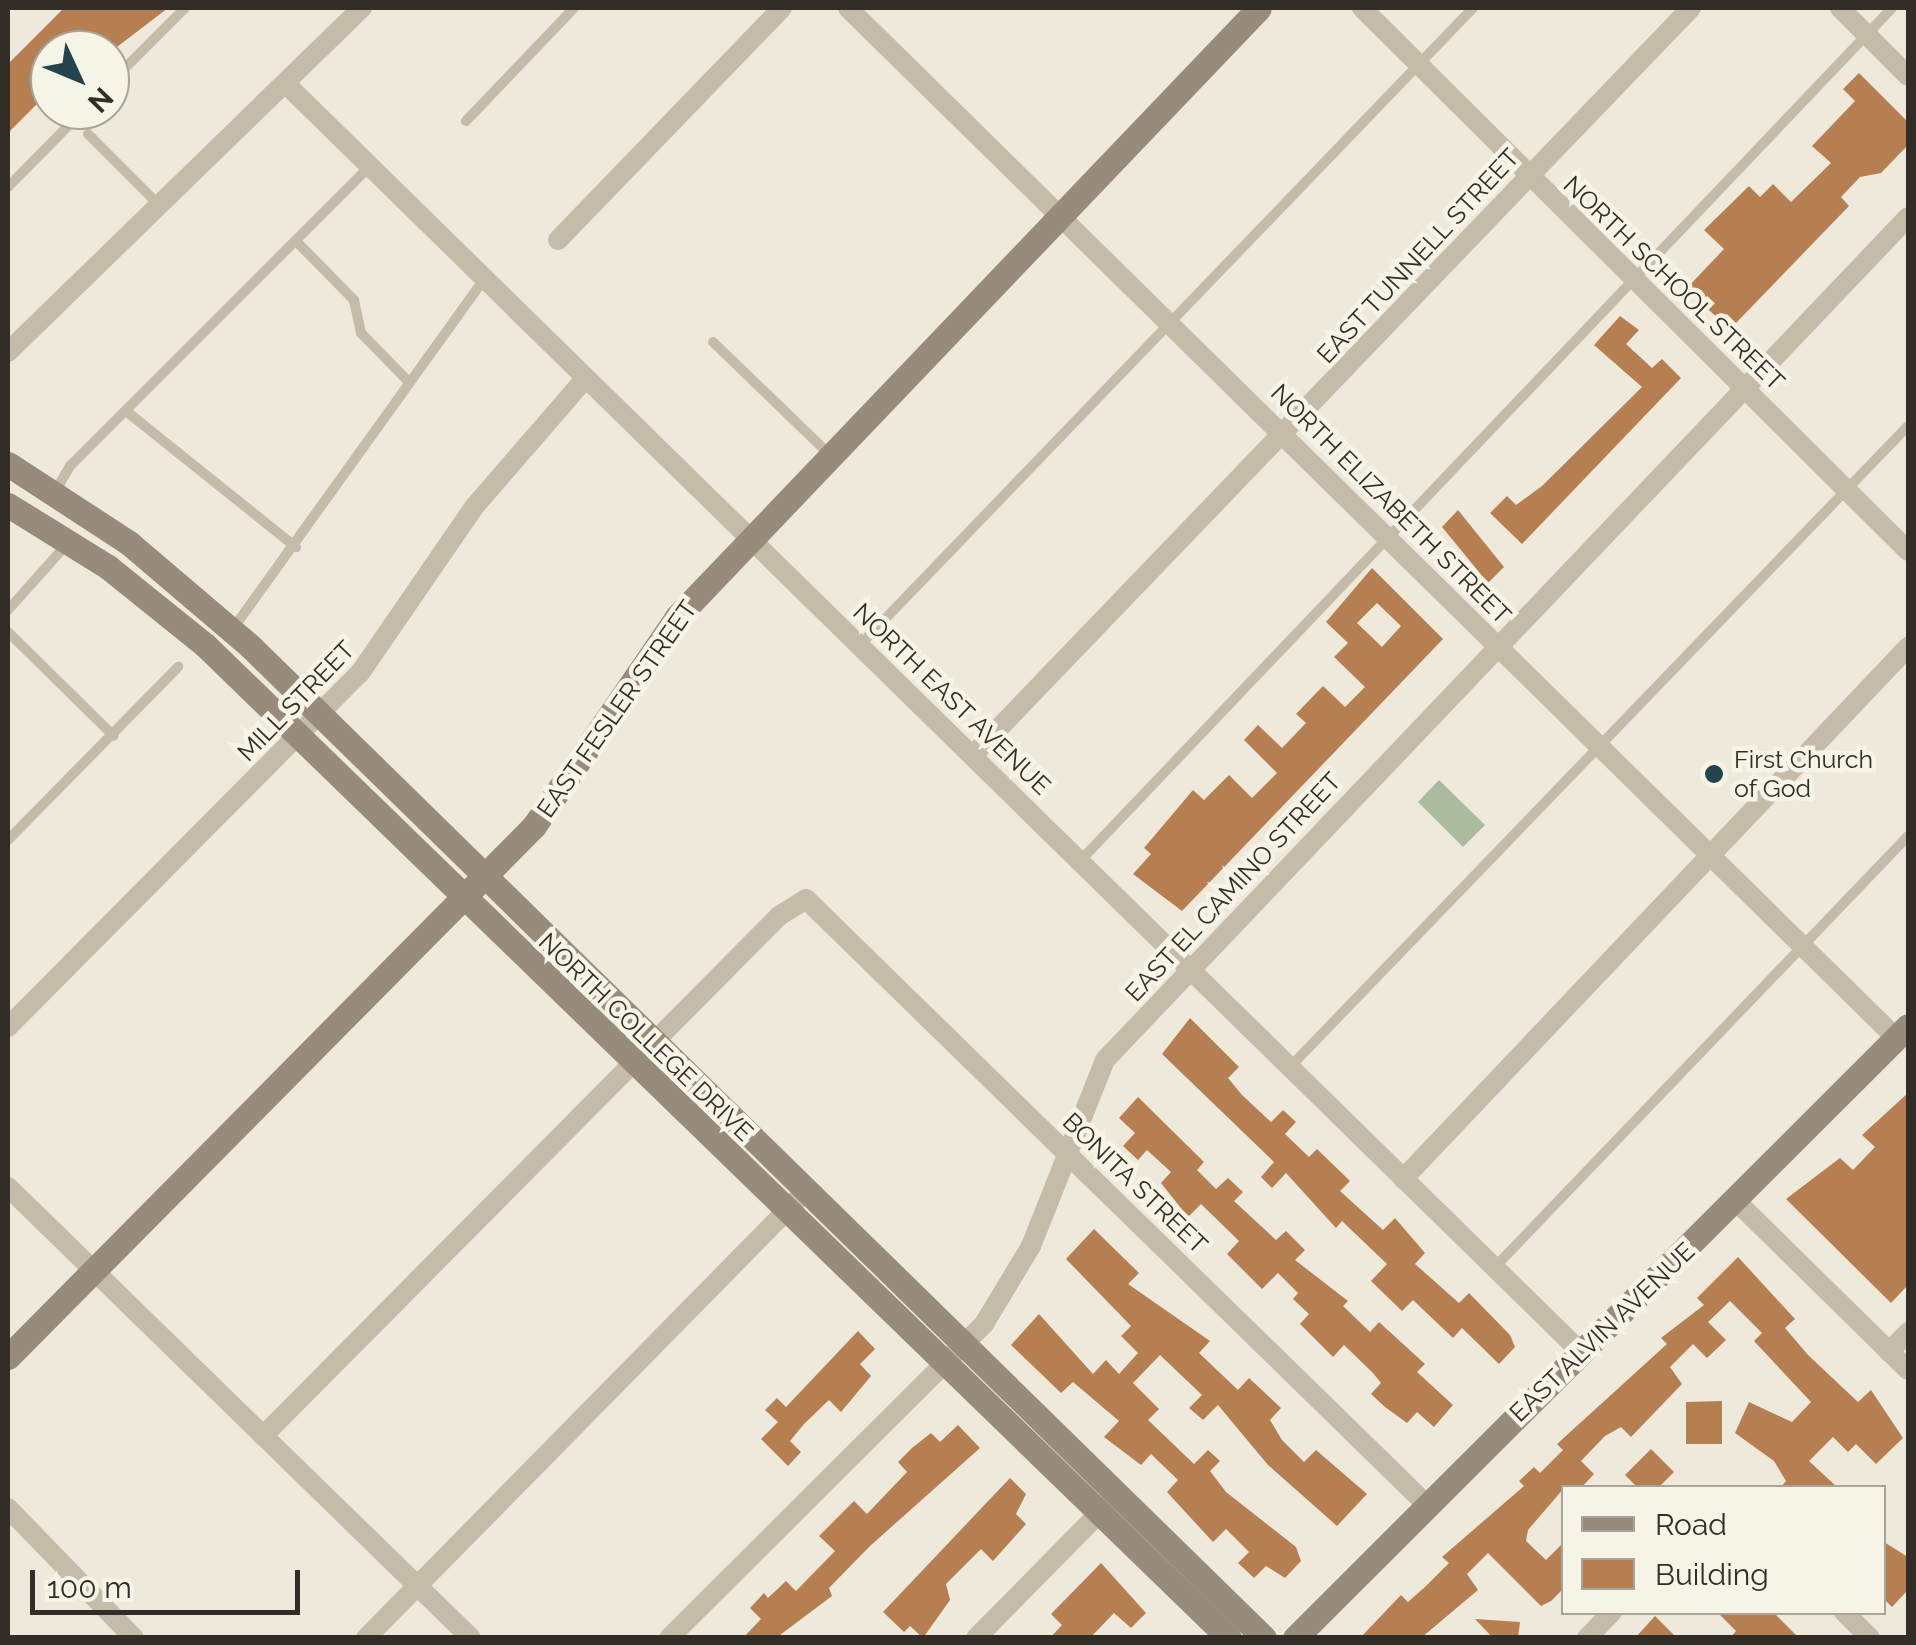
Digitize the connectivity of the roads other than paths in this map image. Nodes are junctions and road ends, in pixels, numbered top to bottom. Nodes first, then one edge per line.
1 (185, 8) edge
2 (362, 8) edge
3 (574, 8) edge
4 (782, 8) edge
5 (848, 8) edge
6 (1259, 8) edge
7 (1362, 8) edge
8 (1473, 8) edge
9 (1690, 8) edge
10 (1840, 8) edge
11 (1892, 8) edge
12 (1867, 34) junction
13 (130, 63) edge
14 (1418, 64) junction
15 (1908, 76) edge
16 (287, 85) junction
17 (466, 121) dead end
18 (64, 130) edge
19 (88, 134) dead end
20 (370, 166) junction
21 (1528, 175) junction
22 (8, 187) edge
23 (157, 203) junction
24 (1062, 214) junction
25 (1908, 217) edge
26 (558, 240) dead end
27 (296, 242) junction
28 (1634, 278) junction
29 (484, 279) junction
30 (1171, 321) junction
31 (714, 342) dead end
32 (8, 352) edge
33 (585, 379) junction
34 (407, 380) junction
35 (1743, 386) junction
36 (126, 411) junction
37 (1908, 426) edge
38 (1285, 434) junction
39 (830, 455) junction
40 (8, 464) edge
41 (1848, 490) junction
42 (51, 498) junction
43 (8, 505) edge
44 (1390, 537) junction
45 (748, 540) junction
46 (68, 544) junction
47 (296, 547) junction
48 (1908, 551) edge
49 (8, 610) edge
50 (232, 630) junction
51 (8, 632) edge
52 (1498, 644) junction
53 (860, 645) junction
54 (1908, 647) edge
55 (178, 667) dead end
56 (319, 717) junction
57 (114, 736) junction
58 (298, 737) junction
59 (1601, 745) junction
60 (974, 754) junction
61 (1908, 836) edge
62 (8, 840) edge
63 (1712, 854) junction
64 (1080, 860) junction
65 (484, 880) junction
66 (466, 899) junction
67 (1804, 946) junction
68 (1190, 969) junction
69 (8, 1026) edge
70 (1902, 1032) edge
71 (646, 1053) junction
72 (1290, 1067) junction
73 (1068, 1152) junction
74 (1404, 1179) junction
75 (8, 1187) edge
76 (797, 1200) junction
77 (1736, 1201) junction
78 (1495, 1267) junction
79 (94, 1270) junction
80 (1908, 1332) edge
81 (1580, 1351) junction
82 (1889, 1352) junction
83 (955, 1354) junction
84 (8, 1357) edge
85 (1908, 1370) edge
86 (264, 1436) junction
87 (1109, 1503) junction
88 (1427, 1505) junction
89 (8, 1508) edge
90 (418, 1585) junction
91 (1609, 1615) edge
92 (1847, 1615) edge
93 (134, 1638) edge
94 (366, 1638) edge
95 (471, 1638) edge
96 (669, 1638) edge
97 (976, 1638) edge
98 (1228, 1638) edge
99 (1264, 1638) edge
100 (1295, 1638) edge
101 (1586, 1638) edge
102 (1870, 1638) edge

1 - 13 lane
2 - 16 street
3 - 17 lane
4 - 26 street
5 - 24 street, NORTH ELIZABETH STREET
6 - 24 street, EAST FESLER STREET
7 - 14 street, NORTH SCHOOL STREET
8 - 14 lane
9 - 21 street, EAST TUNNELL STREET
10 - 12 street
11 - 12 lane
12 - 15 street
12 - 28 lane
14 - 21 street, NORTH SCHOOL STREET
14 - 30 lane
16 - 20 street, NORTH EAST AVENUE
16 - 23 street
18 - 22 lane
19 - 23 lane
20 - 27 lane
20 - 29 street, NORTH EAST AVENUE
21 - 28 street, NORTH SCHOOL STREET
21 - 38 street, EAST TUNNELL STREET
23 - 32 street
24 - 30 street, NORTH ELIZABETH STREET
24 - 39 street, EAST FESLER STREET
25 - 35 street, EAST EL CAMINO STREET
27 - 34 lane
27 - 36 lane
28 - 35 street, NORTH SCHOOL STREET
28 - 44 lane
29 - 33 street, NORTH EAST AVENUE
29 - 34 lane
30 - 38 street, NORTH ELIZABETH STREET
30 - 53 lane
31 - 39 lane
33 - 45 street, NORTH EAST AVENUE
33 - 56 street, MILL STREET
34 - 47 lane
35 - 41 street, NORTH SCHOOL STREET
35 - 52 street, EAST EL CAMINO STREET
36 - 42 lane
36 - 47 lane
37 - 41 lane
38 - 44 street, NORTH ELIZABETH STREET
38 - 60 street, EAST TUNNELL STREET
39 - 45 street, EAST FESLER STREET
40 - 42 street, NORTH COLLEGE DRIVE
41 - 48 street, NORTH SCHOOL STREET
41 - 59 lane
42 - 50 street, NORTH COLLEGE DRIVE
43 - 46 street, NORTH COLLEGE DRIVE
44 - 52 street, NORTH ELIZABETH STREET
44 - 64 lane
45 - 53 street, NORTH EAST AVENUE
45 - 65 street, EAST FESLER STREET
46 - 49 lane
46 - 58 street, NORTH COLLEGE DRIVE
47 - 50 lane
50 - 56 street, NORTH COLLEGE DRIVE
51 - 57 lane
52 - 59 street, NORTH ELIZABETH STREET
52 - 68 street, EAST EL CAMINO STREET
53 - 60 street, NORTH EAST AVENUE
54 - 63 street
55 - 57 lane
56 - 58 street, MILL STREET
56 - 65 street, NORTH COLLEGE DRIVE
57 - 62 lane
58 - 66 street, NORTH COLLEGE DRIVE
58 - 69 street, MILL STREET
59 - 63 street, NORTH ELIZABETH STREET
59 - 72 lane
60 - 64 street, NORTH EAST AVENUE
61 - 67 lane
63 - 67 street, NORTH ELIZABETH STREET
63 - 74 street
64 - 68 street, NORTH EAST AVENUE
65 - 66 street, EAST FESLER STREET
65 - 71 street, NORTH COLLEGE DRIVE
66 - 71 street, NORTH COLLEGE DRIVE
66 - 79 street, EAST FESLER STREET
67 - 70 street, NORTH ELIZABETH STREET
67 - 78 lane
68 - 72 street, NORTH EAST AVENUE
68 - 73 street, EAST EL CAMINO STREET
70 - 77 street, EAST ALVIN AVENUE
71 - 73 street, BONITA STREET
71 - 76 street, NORTH COLLEGE DRIVE
71 - 86 street
72 - 74 street, NORTH EAST AVENUE
73 - 83 street, EAST EL CAMINO STREET
73 - 88 street, BONITA STREET
74 - 78 street, NORTH EAST AVENUE
75 - 79 street
76 - 83 street, NORTH COLLEGE DRIVE
76 - 90 street
77 - 81 street, EAST ALVIN AVENUE
77 - 82 street
78 - 81 street, NORTH EAST AVENUE
79 - 84 street, EAST FESLER STREET
79 - 86 street
80 - 82 street
81 - 88 street, EAST ALVIN AVENUE
82 - 85 street
83 - 87 street, NORTH COLLEGE DRIVE
83 - 96 street, EAST EL CAMINO STREET
86 - 90 street
87 - 97 street
87 - 98 street, NORTH COLLEGE DRIVE
87 - 99 street, NORTH COLLEGE DRIVE
88 - 100 street, EAST ALVIN AVENUE
89 - 93 street
90 - 94 street
90 - 95 street
91 - 101 street
92 - 102 street

